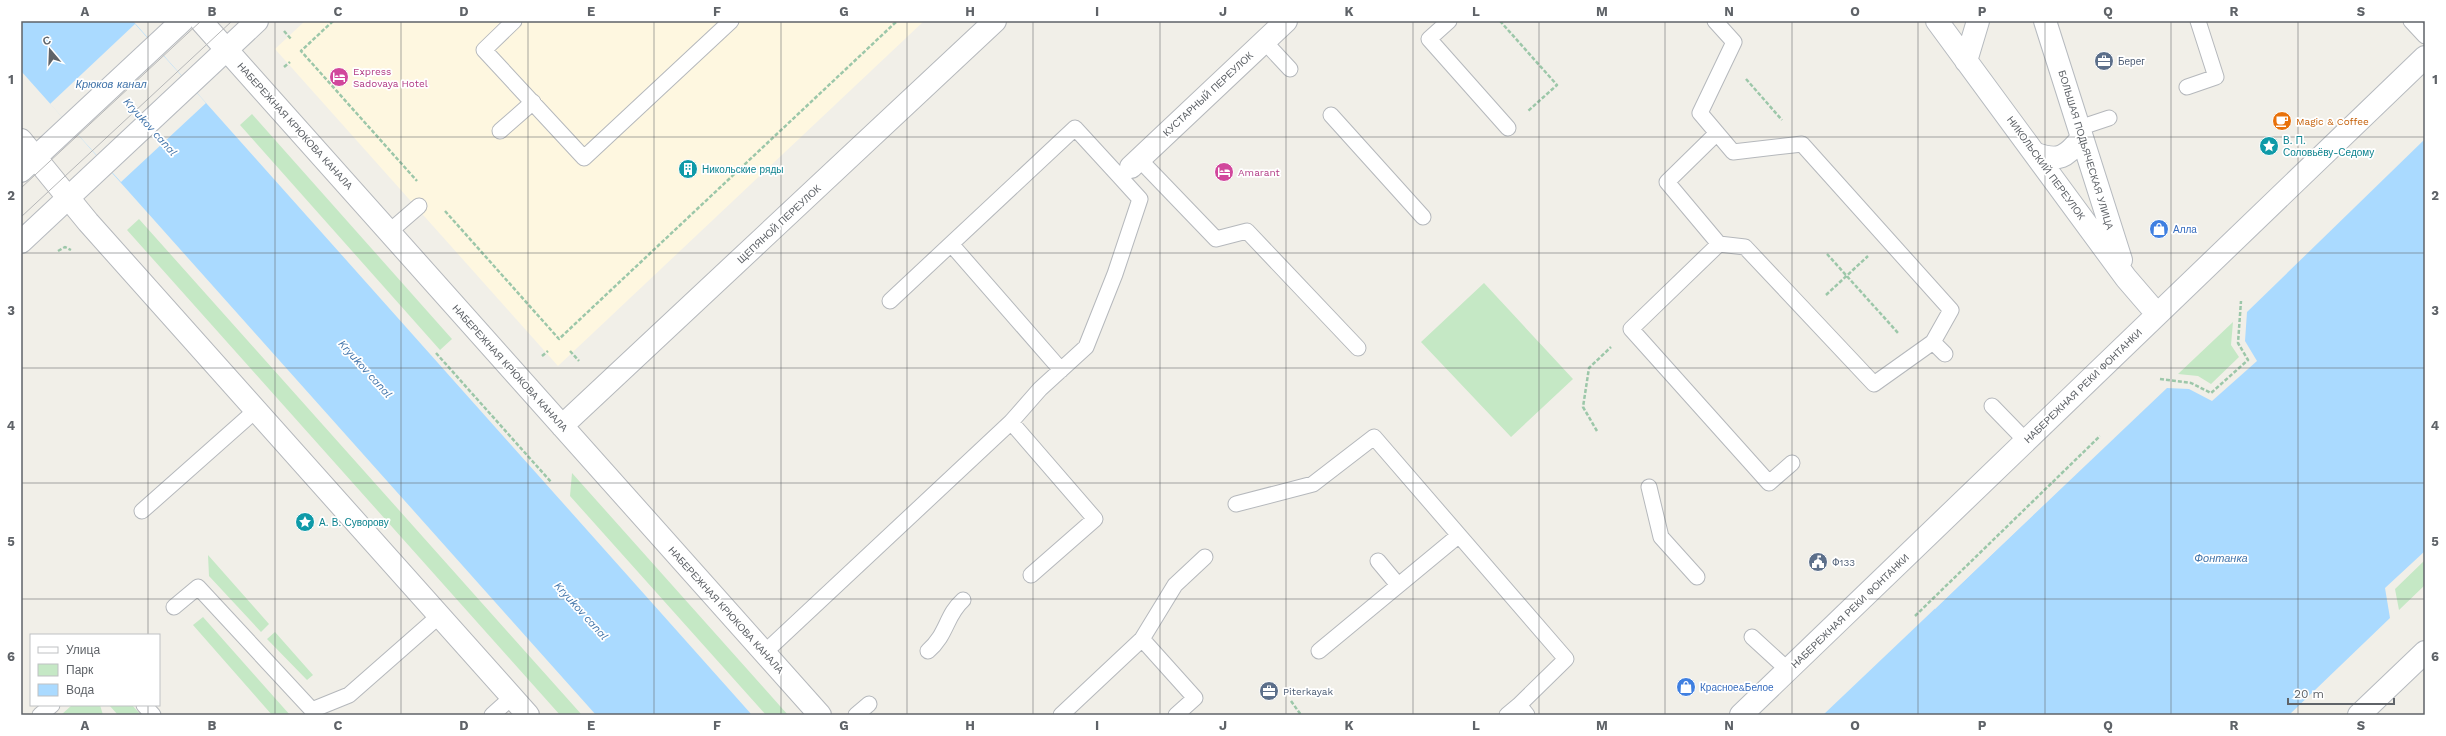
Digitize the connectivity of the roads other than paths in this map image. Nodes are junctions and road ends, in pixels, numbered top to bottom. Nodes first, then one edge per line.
1 (182, 21) edge
2 (201, 21) edge
3 (257, 21) edge
4 (514, 21) edge
5 (731, 21) edge
6 (995, 21) edge
7 (1286, 21) edge
8 (1449, 21) edge
9 (1715, 21) edge
10 (1937, 21) edge
11 (1978, 21) edge
12 (2045, 21) edge
13 (2198, 21) edge
14 (2411, 21) edge
15 (2425, 36) edge
16 (1264, 41) junction
17 (226, 50) junction
18 (2425, 57) edge
19 (1966, 61) junction
20 (1290, 69) dead end
21 (2187, 87) dead end
22 (533, 102) junction
23 (1331, 115) dead end
24 (2109, 118) dead end
25 (1508, 128) road end
26 (500, 131) dead end
27 (1717, 133) junction
28 (2080, 133) junction
29 (21, 140) edge
30 (2036, 154) junction
31 (28, 165) edge
32 (1130, 168) junction
33 (68, 198) junction
34 (419, 206) dead end
35 (1423, 218) dead end
36 (389, 232) junction
37 (21, 242) edge
38 (951, 244) junction
39 (1719, 244) junction
40 (2126, 278) junction
41 (890, 301) dead end
42 (2157, 314) junction
43 (1933, 342) junction
44 (1358, 348) dead end
45 (1945, 354) dead end
46 (1061, 370) junction
47 (1992, 406) dead end
48 (256, 410) junction
49 (1011, 422) junction
50 (562, 426) junction
51 (2026, 441) junction
52 (1792, 463) dead end
53 (1649, 487) dead end
54 (1236, 504) dead end
55 (142, 511) dead end
56 (1458, 536) junction
57 (1205, 557) dead end
58 (1378, 561) dead end
59 (1031, 575) dead end
60 (1697, 577) dead end
61 (1398, 585) junction
62 (963, 600) dead end
63 (174, 607) dead end
64 (439, 616) junction
65 (1752, 637) dead end
66 (1142, 639) junction
67 (928, 651) dead end
68 (1318, 651) dead end
69 (2425, 652) edge
70 (764, 653) junction
71 (1788, 670) junction
72 (512, 697) junction
73 (869, 704) dead end
74 (51, 706) edge
75 (145, 706) edge
76 (1523, 710) edge
77 (40, 715) edge
78 (153, 715) edge
79 (492, 715) edge
80 (528, 715) edge
81 (820, 715) edge
82 (856, 715) edge
83 (1061, 715) edge
84 (1176, 715) edge
85 (1507, 715) edge
86 (1741, 715) edge
87 (2359, 715) edge

1 - 31 street
2 - 17 street, НАБЕРЕЖНАЯ КРЮКОВА КАНАЛА
3 - 17 street
4 - 22 lane
5 - 22 lane
6 - 50 street, ЩЕПЯНОЙ ПЕРЕУЛОК
7 - 16 street, КУСТАРНЫЙ ПЕРЕУЛОК
8 - 25 lane
9 - 27 lane
10 - 19 street, НИКОЛЬСКИЙ ПЕРЕУЛОК
11 - 19 street
12 - 28 street, БОЛЬШАЯ ПОДЬЯЧЕСКАЯ УЛИЦА
13 - 21 lane
14 - 15 lane
16 - 20 lane
16 - 32 street, КУСТАРНЫЙ ПЕРЕУЛОК
17 - 33 street
17 - 36 street, НАБЕРЕЖНАЯ КРЮКОВА КАНАЛА
18 - 42 street, НАБЕРЕЖНАЯ РЕКИ ФОНТАНКИ
19 - 30 street, НИКОЛЬСКИЙ ПЕРЕУЛОК
22 - 26 lane
23 - 35 lane
24 - 28 lane
27 - 39 lane
27 - 43 lane
28 - 30 street
28 - 40 street, БОЛЬШАЯ ПОДЬЯЧЕСКАЯ УЛИЦА
29 - 31 street
30 - 40 street, НИКОЛЬСКИЙ ПЕРЕУЛОК
31 - 33 street
32 - 38 lane
32 - 44 lane
32 - 46 lane
33 - 37 street
33 - 48 street
34 - 36 lane
36 - 50 street, НАБЕРЕЖНАЯ КРЮКОВА КАНАЛА
38 - 41 lane
38 - 46 lane
39 - 43 lane
39 - 52 lane
40 - 42 street, НИКОЛЬСКИЙ ПЕРЕУЛОК
42 - 51 street, НАБЕРЕЖНАЯ РЕКИ ФОНТАНКИ
43 - 45 lane
46 - 49 lane
47 - 51 lane
48 - 55 lane
48 - 64 street
49 - 59 lane
49 - 70 lane
50 - 70 street, НАБЕРЕЖНАЯ КРЮКОВА КАНАЛА
51 - 71 street, НАБЕРЕЖНАЯ РЕКИ ФОНТАНКИ
53 - 60 lane
54 - 56 lane
56 - 61 lane
56 - 76 lane
57 - 66 lane
58 - 61 lane
61 - 68 lane
62 - 67 lane
63 - 64 lane
64 - 72 street
65 - 71 lane
66 - 83 lane
66 - 84 lane
69 - 87 street
70 - 81 street, НАБЕРЕЖНАЯ КРЮКОВА КАНАЛА
71 - 86 street, НАБЕРЕЖНАЯ РЕКИ ФОНТАНКИ
72 - 79 lane
72 - 80 street
73 - 82 lane
74 - 77 lane
75 - 78 lane
76 - 85 lane

